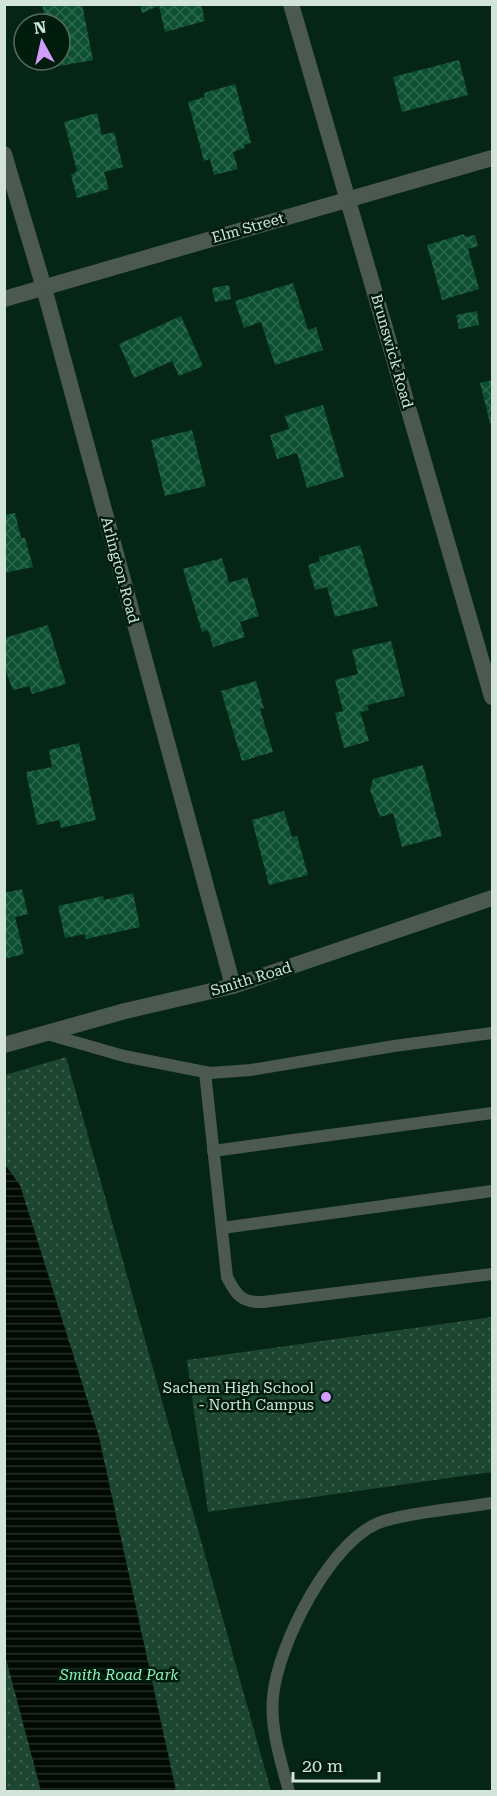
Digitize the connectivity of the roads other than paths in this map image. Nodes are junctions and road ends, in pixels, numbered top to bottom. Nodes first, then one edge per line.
1 (291, 4) edge
2 (4, 154) edge
3 (492, 158) edge
4 (348, 200) junction
5 (44, 288) junction
6 (4, 299) edge
7 (492, 698) edge
8 (492, 898) edge
9 (233, 986) junction
10 (46, 1033) junction
11 (492, 1033) edge
12 (4, 1045) edge
13 (205, 1072) junction
14 (492, 1113) edge
15 (213, 1152) junction
16 (492, 1191) edge
17 (222, 1228) junction
18 (492, 1274) edge
19 (492, 1503) edge
20 (289, 1791) edge

1 - 4 street, Brunswick Road
2 - 5 street, Arlington Road
3 - 4 street, Elm Street
4 - 5 street, Elm Street
4 - 7 street, Brunswick Road
5 - 6 street, Elm Street
5 - 9 street, Arlington Road
8 - 9 street, Smith Road
9 - 10 street, Smith Road
10 - 12 street, Smith Road
10 - 13 lane
11 - 13 lane
13 - 15 lane
14 - 15 lane
15 - 17 lane
16 - 17 lane
17 - 18 lane
19 - 20 lane

